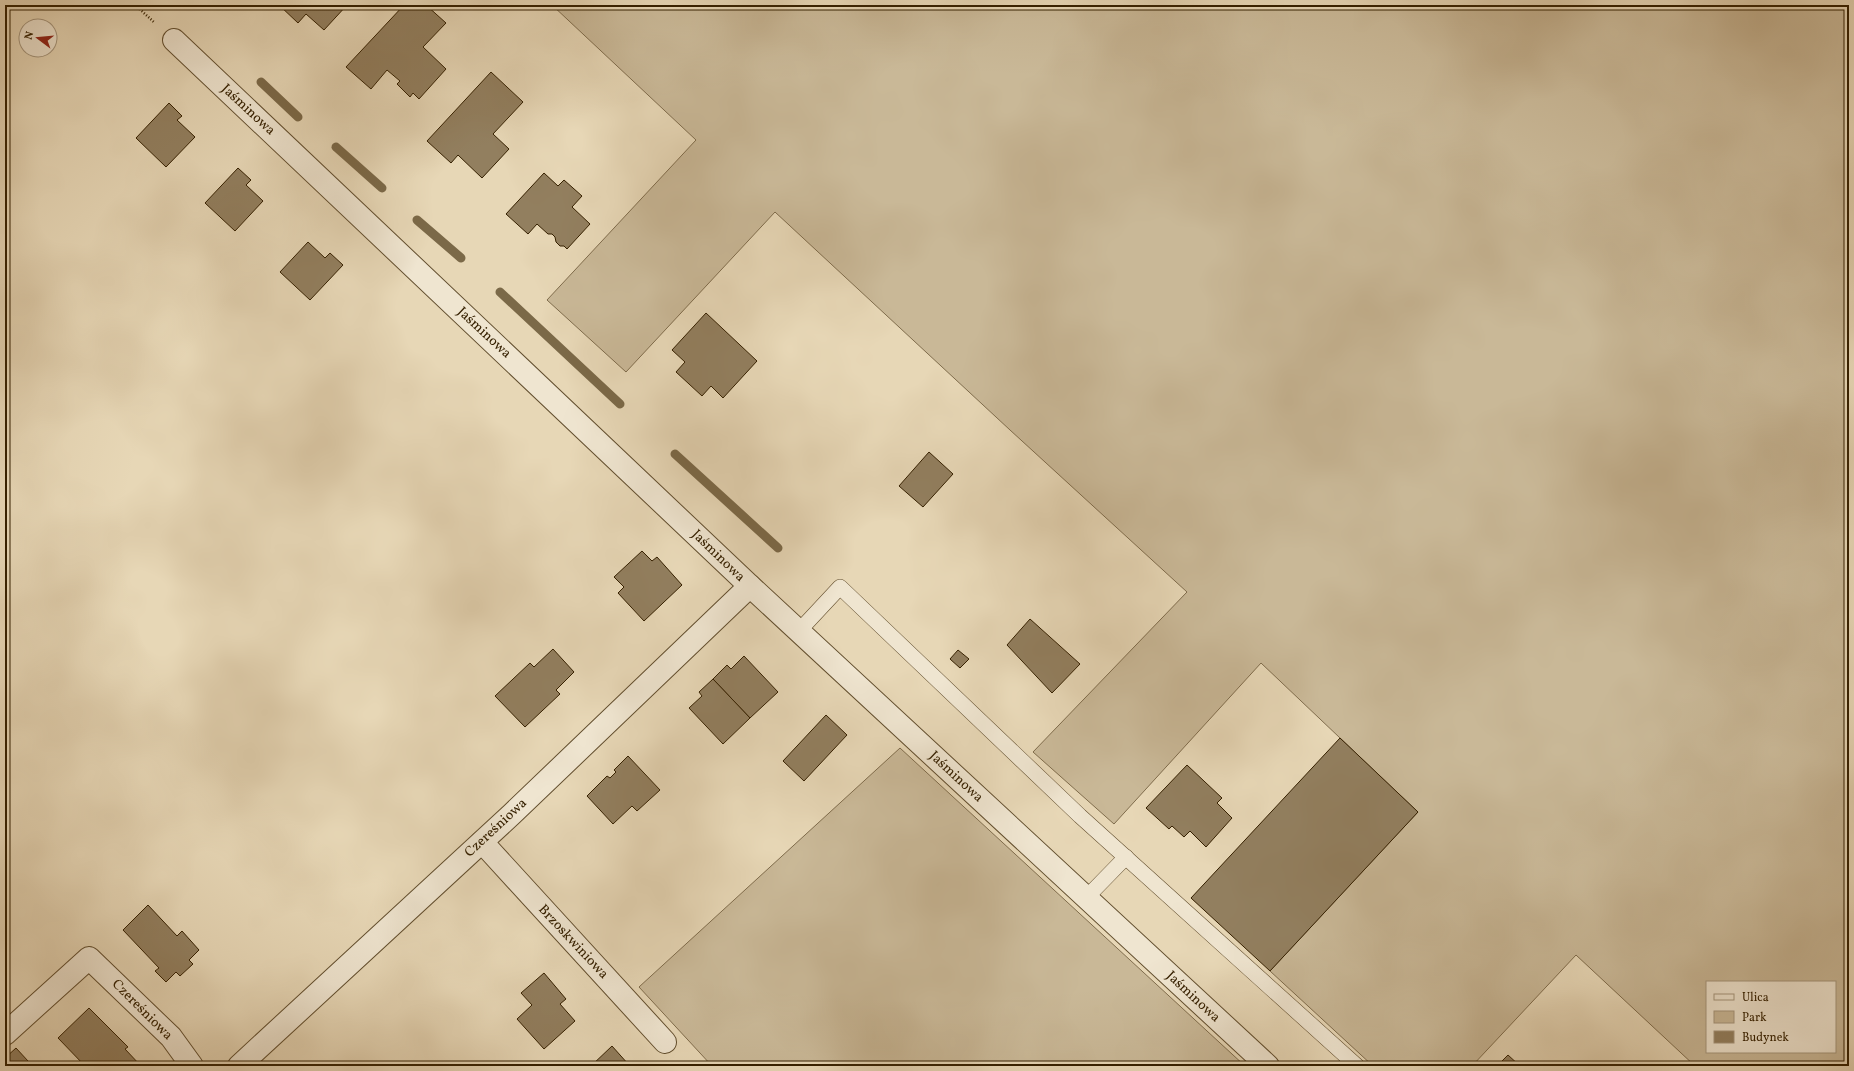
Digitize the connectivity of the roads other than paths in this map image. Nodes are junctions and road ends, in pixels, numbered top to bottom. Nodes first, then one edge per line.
1 (174, 40) dead end
2 (750, 586) junction
3 (799, 631) junction
4 (482, 842) junction
5 (1126, 857) junction
6 (1086, 898) junction
7 (5, 1034) edge
8 (665, 1042) dead end
9 (192, 1066) edge
10 (239, 1066) edge
11 (1268, 1066) edge
12 (1357, 1066) edge

1 - 2 street, Jaśminowa
2 - 3 street, Jaśminowa
2 - 4 street, Czereśniowa
3 - 5 lane
3 - 6 street, Jaśminowa
4 - 8 street, Brzoskwiniowa
4 - 10 street, Czereśniowa
5 - 6 lane
5 - 12 lane
6 - 11 street, Jaśminowa
7 - 9 street, Czereśniowa

